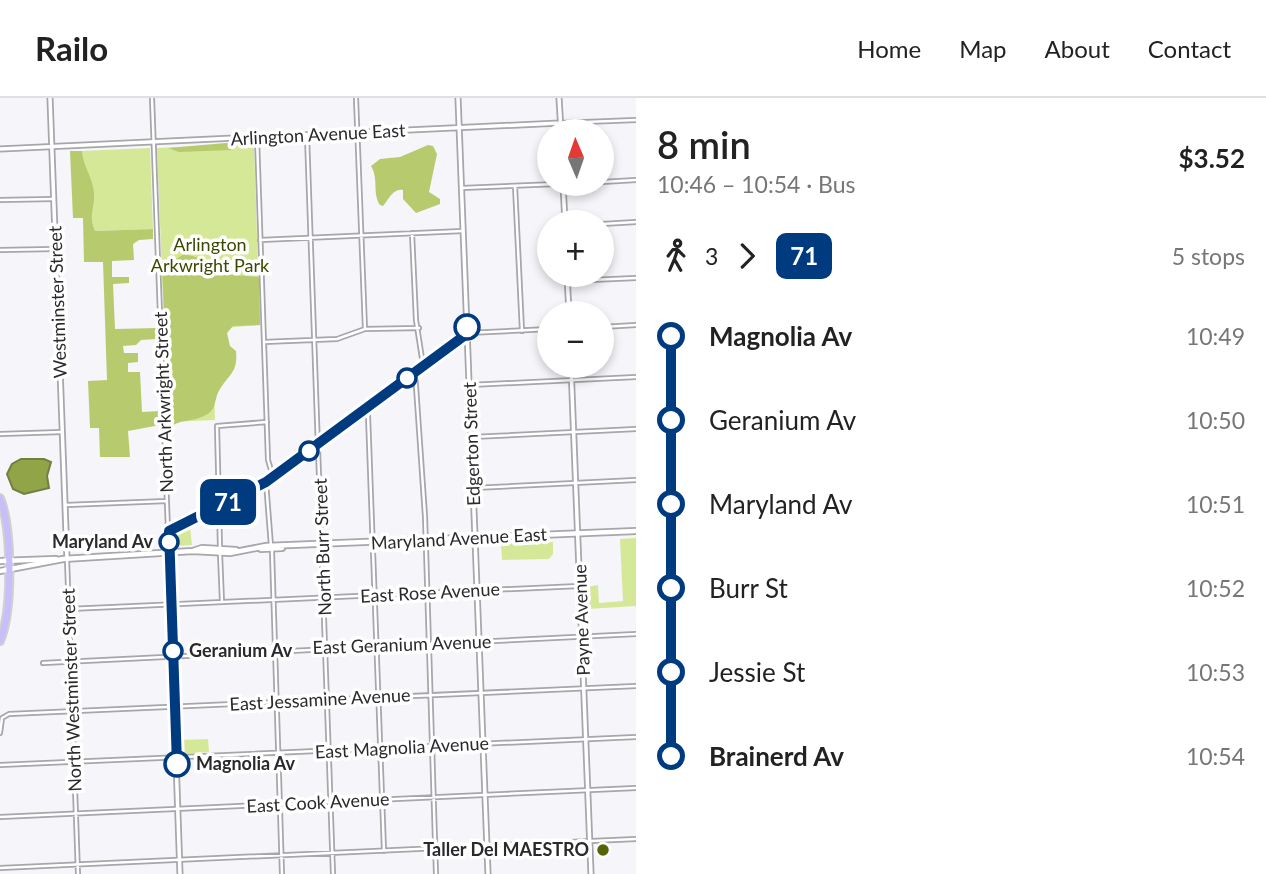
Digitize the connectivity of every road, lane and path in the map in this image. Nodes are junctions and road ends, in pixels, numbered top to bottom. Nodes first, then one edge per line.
1 (50, 98) edge
2 (152, 98) edge
3 (356, 98) edge
4 (458, 98) edge
5 (559, 98) edge
6 (560, 119) edge
7 (636, 120) edge
8 (614, 121) edge
9 (537, 124) edge
10 (459, 128) junction
11 (357, 133) junction
12 (307, 135) junction
13 (257, 138) junction
14 (154, 143) junction
15 (52, 148) junction
16 (0, 149) edge
17 (636, 180) edge
18 (614, 181) edge
19 (537, 185) edge
20 (515, 186) junction
21 (462, 188) junction
22 (54, 199) junction
23 (0, 200) edge
24 (636, 222) edge
25 (614, 223) edge
26 (463, 232) junction
27 (412, 233) junction
28 (362, 235) junction
29 (312, 238) junction
30 (260, 240) junction
31 (55, 248) junction
32 (0, 250) edge
33 (636, 278) edge
34 (614, 279) edge
35 (636, 325) edge
36 (614, 326) edge
37 (419, 328) junction
38 (365, 329) junction
39 (537, 330) edge
40 (522, 331) junction
41 (468, 333) junction
42 (314, 339) junction
43 (264, 342) junction
44 (423, 366) junction
45 (415, 372) junction
46 (636, 377) edge
47 (572, 380) junction
48 (470, 385) junction
49 (365, 409) junction
50 (267, 422) junction
51 (636, 429) edge
52 (62, 432) junction
53 (574, 432) junction
54 (0, 434) edge
55 (472, 437) junction
56 (319, 444) junction
57 (273, 477) junction
58 (636, 481) edge
59 (266, 482) junction
60 (577, 484) junction
61 (474, 488) junction
62 (0, 498) edge
63 (168, 501) junction
64 (66, 505) junction
65 (218, 507) junction
66 (169, 531) junction
67 (636, 531) edge
68 (579, 534) junction
69 (476, 539) junction
70 (426, 541) junction
71 (373, 543) junction
72 (323, 545) junction
73 (272, 548) junction
74 (220, 550) junction
75 (169, 552) junction
76 (60, 559) junction
77 (67, 559) junction
78 (3, 560) edge
79 (4, 571) edge
80 (581, 586) junction
81 (478, 590) junction
82 (427, 593) junction
83 (376, 595) junction
84 (325, 598) junction
85 (273, 600) junction
86 (222, 602) junction
87 (171, 604) junction
88 (69, 610) junction
89 (636, 634) edge
90 (582, 637) junction
91 (0, 641) edge
92 (480, 642) junction
93 (428, 644) junction
94 (377, 646) junction
95 (327, 648) junction
96 (275, 651) junction
97 (173, 656) junction
98 (70, 661) junction
99 (43, 663) dead end
100 (636, 686) edge
101 (584, 688) junction
102 (482, 693) junction
103 (431, 695) junction
104 (379, 698) junction
105 (328, 700) junction
106 (277, 703) junction
107 (175, 707) junction
108 (72, 712) junction
109 (0, 733) edge
110 (636, 737) edge
111 (586, 739) junction
112 (483, 744) junction
113 (432, 747) junction
114 (381, 749) junction
115 (329, 752) junction
116 (279, 754) junction
117 (177, 759) junction
118 (75, 764) junction
119 (0, 765) edge
120 (636, 788) edge
121 (588, 790) junction
122 (485, 795) junction
123 (433, 797) junction
124 (382, 800) junction
125 (331, 803) junction
126 (280, 805) junction
127 (178, 810) junction
128 (76, 815) junction
129 (0, 817) edge
130 (636, 839) edge
131 (590, 841) junction
132 (487, 846) junction
133 (435, 848) junction
134 (384, 851) junction
135 (333, 854) junction
136 (281, 857) junction
137 (180, 862) junction
138 (78, 866) junction
139 (0, 868) edge
140 (78, 874) edge
141 (180, 874) edge
142 (282, 874) edge
143 (333, 874) edge
144 (436, 874) edge
145 (488, 874) edge
146 (591, 874) edge

1 - 15 street, Westminster Street
2 - 14 street, North Arkwright Street
3 - 11 street
4 - 10 street, Edgerton Street
5 - 6 street
7 - 8 street, Arlington Avenue East
9 - 10 street, Arlington Avenue East
10 - 11 street, Arlington Avenue East
10 - 21 street, Edgerton Street
11 - 12 street, Arlington Avenue East
11 - 28 street
12 - 13 street, Arlington Avenue East
12 - 29 street, North Burr Street
13 - 14 street, Arlington Avenue East
13 - 30 street
14 - 15 street, Arlington Avenue East
14 - 63 street, North Arkwright Street
15 - 16 street, Arlington Avenue East
15 - 22 street, Westminster Street
17 - 18 street
19 - 20 street
20 - 21 street
20 - 40 street
21 - 26 street, Edgerton Street
22 - 23 street
22 - 31 street, Westminster Street
24 - 25 street
26 - 27 street
26 - 41 street, Edgerton Street
27 - 28 street
27 - 37 street
28 - 29 street
28 - 38 street
29 - 30 street
29 - 42 street, North Burr Street
30 - 43 street
31 - 32 street
31 - 52 street, Westminster Street
33 - 34 street
35 - 36 street
37 - 38 street
37 - 44 street
38 - 42 street
39 - 40 street
40 - 41 street
41 - 44 street
41 - 48 street, Edgerton Street
42 - 43 street
42 - 56 street, North Burr Street
43 - 50 street
44 - 45 street
45 - 49 street
45 - 70 street
46 - 47 street
47 - 48 street
47 - 53 street, Payne Avenue
48 - 55 street, Edgerton Street
49 - 56 street
49 - 71 street
50 - 57 street
50 - 65 street
51 - 53 street
52 - 54 street
52 - 64 street, Westminster Street
53 - 55 street
53 - 60 street, Payne Avenue
55 - 61 street, Edgerton Street
56 - 57 street
56 - 72 street, North Burr Street
57 - 59 street
58 - 60 street
59 - 65 street
59 - 73 street
60 - 61 street
60 - 68 street, Payne Avenue
61 - 69 street, Edgerton Street
62 - 78 highway
63 - 64 street
63 - 66 street, North Arkwright Street
64 - 77 street, North Westminster Street
65 - 66 street
65 - 74 street
66 - 75 street, North Arkwright Street
67 - 68 main road, Maryland Avenue East
68 - 69 main road, Maryland Avenue East
68 - 80 street, Payne Avenue
69 - 70 main road, Maryland Avenue East
69 - 81 street, Edgerton Street
70 - 71 main road, Maryland Avenue East
70 - 82 street
71 - 72 main road, Maryland Avenue East
71 - 83 street
72 - 73 main road, Maryland Avenue East
72 - 84 street, North Burr Street
73 - 74 main road, Maryland Avenue East
73 - 85 street
74 - 75 main road, Maryland Avenue East
74 - 86 street
75 - 77 main road, Maryland Avenue East
75 - 87 street, North Arkwright Street
76 - 77 main road, Maryland Avenue East
76 - 78 main road
76 - 79 main road
77 - 88 street, North Westminster Street
78 - 79 highway
79 - 91 highway
80 - 81 street, East Rose Avenue
80 - 90 street, Payne Avenue
81 - 82 street, East Rose Avenue
81 - 92 street, Edgerton Street
82 - 83 street, East Rose Avenue
82 - 93 street
83 - 84 street, East Rose Avenue
83 - 94 street
84 - 85 street, East Rose Avenue
84 - 95 street, North Burr Street
85 - 86 street, East Rose Avenue
85 - 96 street
86 - 87 street, East Rose Avenue
87 - 88 street, East Rose Avenue
87 - 97 street, North Arkwright Street
88 - 98 street, North Westminster Street
89 - 90 street, East Geranium Avenue
90 - 92 street, East Geranium Avenue
90 - 101 street, Payne Avenue
92 - 93 street, East Geranium Avenue
92 - 102 street, Edgerton Street
93 - 94 street, East Geranium Avenue
93 - 103 street
94 - 95 street, East Geranium Avenue
94 - 104 street
95 - 96 street, East Geranium Avenue
95 - 105 street, North Burr Street
96 - 97 street, East Geranium Avenue
96 - 106 street
97 - 98 street, East Geranium Avenue
97 - 107 street, North Arkwright Street
98 - 99 street, East Geranium Avenue
98 - 108 street, North Westminster Street
100 - 101 street, East Jessamine Avenue
101 - 102 street, East Jessamine Avenue
101 - 111 street, Payne Avenue
102 - 103 street, East Jessamine Avenue
102 - 112 street, Edgerton Street
103 - 104 street, East Jessamine Avenue
103 - 113 street
104 - 105 street, East Jessamine Avenue
104 - 114 street
105 - 106 street, East Jessamine Avenue
105 - 115 street, North Burr Street
106 - 107 street, East Jessamine Avenue
106 - 116 street
107 - 108 street, East Jessamine Avenue
107 - 117 street, North Arkwright Street
108 - 109 street, East Jessamine Avenue
108 - 118 street, North Westminster Street
110 - 111 street, East Magnolia Avenue
111 - 112 street, East Magnolia Avenue
111 - 121 street, Payne Avenue
112 - 113 street, East Magnolia Avenue
112 - 122 street, Edgerton Street
113 - 114 street, East Magnolia Avenue
113 - 123 street
114 - 115 street, East Magnolia Avenue
114 - 124 street
115 - 116 street, East Magnolia Avenue
115 - 125 street, North Burr Street
116 - 117 street, East Magnolia Avenue
116 - 126 street
117 - 118 street, East Magnolia Avenue
117 - 127 street, North Arkwright Street
118 - 119 street, East Magnolia Avenue
118 - 128 street, North Westminster Street
120 - 121 street, East Cook Avenue
121 - 122 street, East Cook Avenue
121 - 131 street, Payne Avenue
122 - 123 street, East Cook Avenue
122 - 132 street, Edgerton Street
123 - 124 street, East Cook Avenue
123 - 133 street
124 - 125 street, East Cook Avenue
124 - 134 street
125 - 126 street, East Cook Avenue
125 - 135 street, North Burr Street
126 - 127 street, East Cook Avenue
126 - 136 street
127 - 128 street, East Cook Avenue
127 - 137 street, North Arkwright Street
128 - 129 street, East Cook Avenue
128 - 138 street, North Westminster Street
130 - 131 street
131 - 132 street
131 - 146 street, Payne Avenue
132 - 133 street
132 - 145 street, Edgerton Street
133 - 134 street
133 - 144 street
134 - 135 street
135 - 136 street
135 - 143 street, North Burr Street
136 - 137 street
136 - 142 street
137 - 138 street
137 - 141 street, North Arkwright Street
138 - 139 street
138 - 140 street, North Westminster Street

